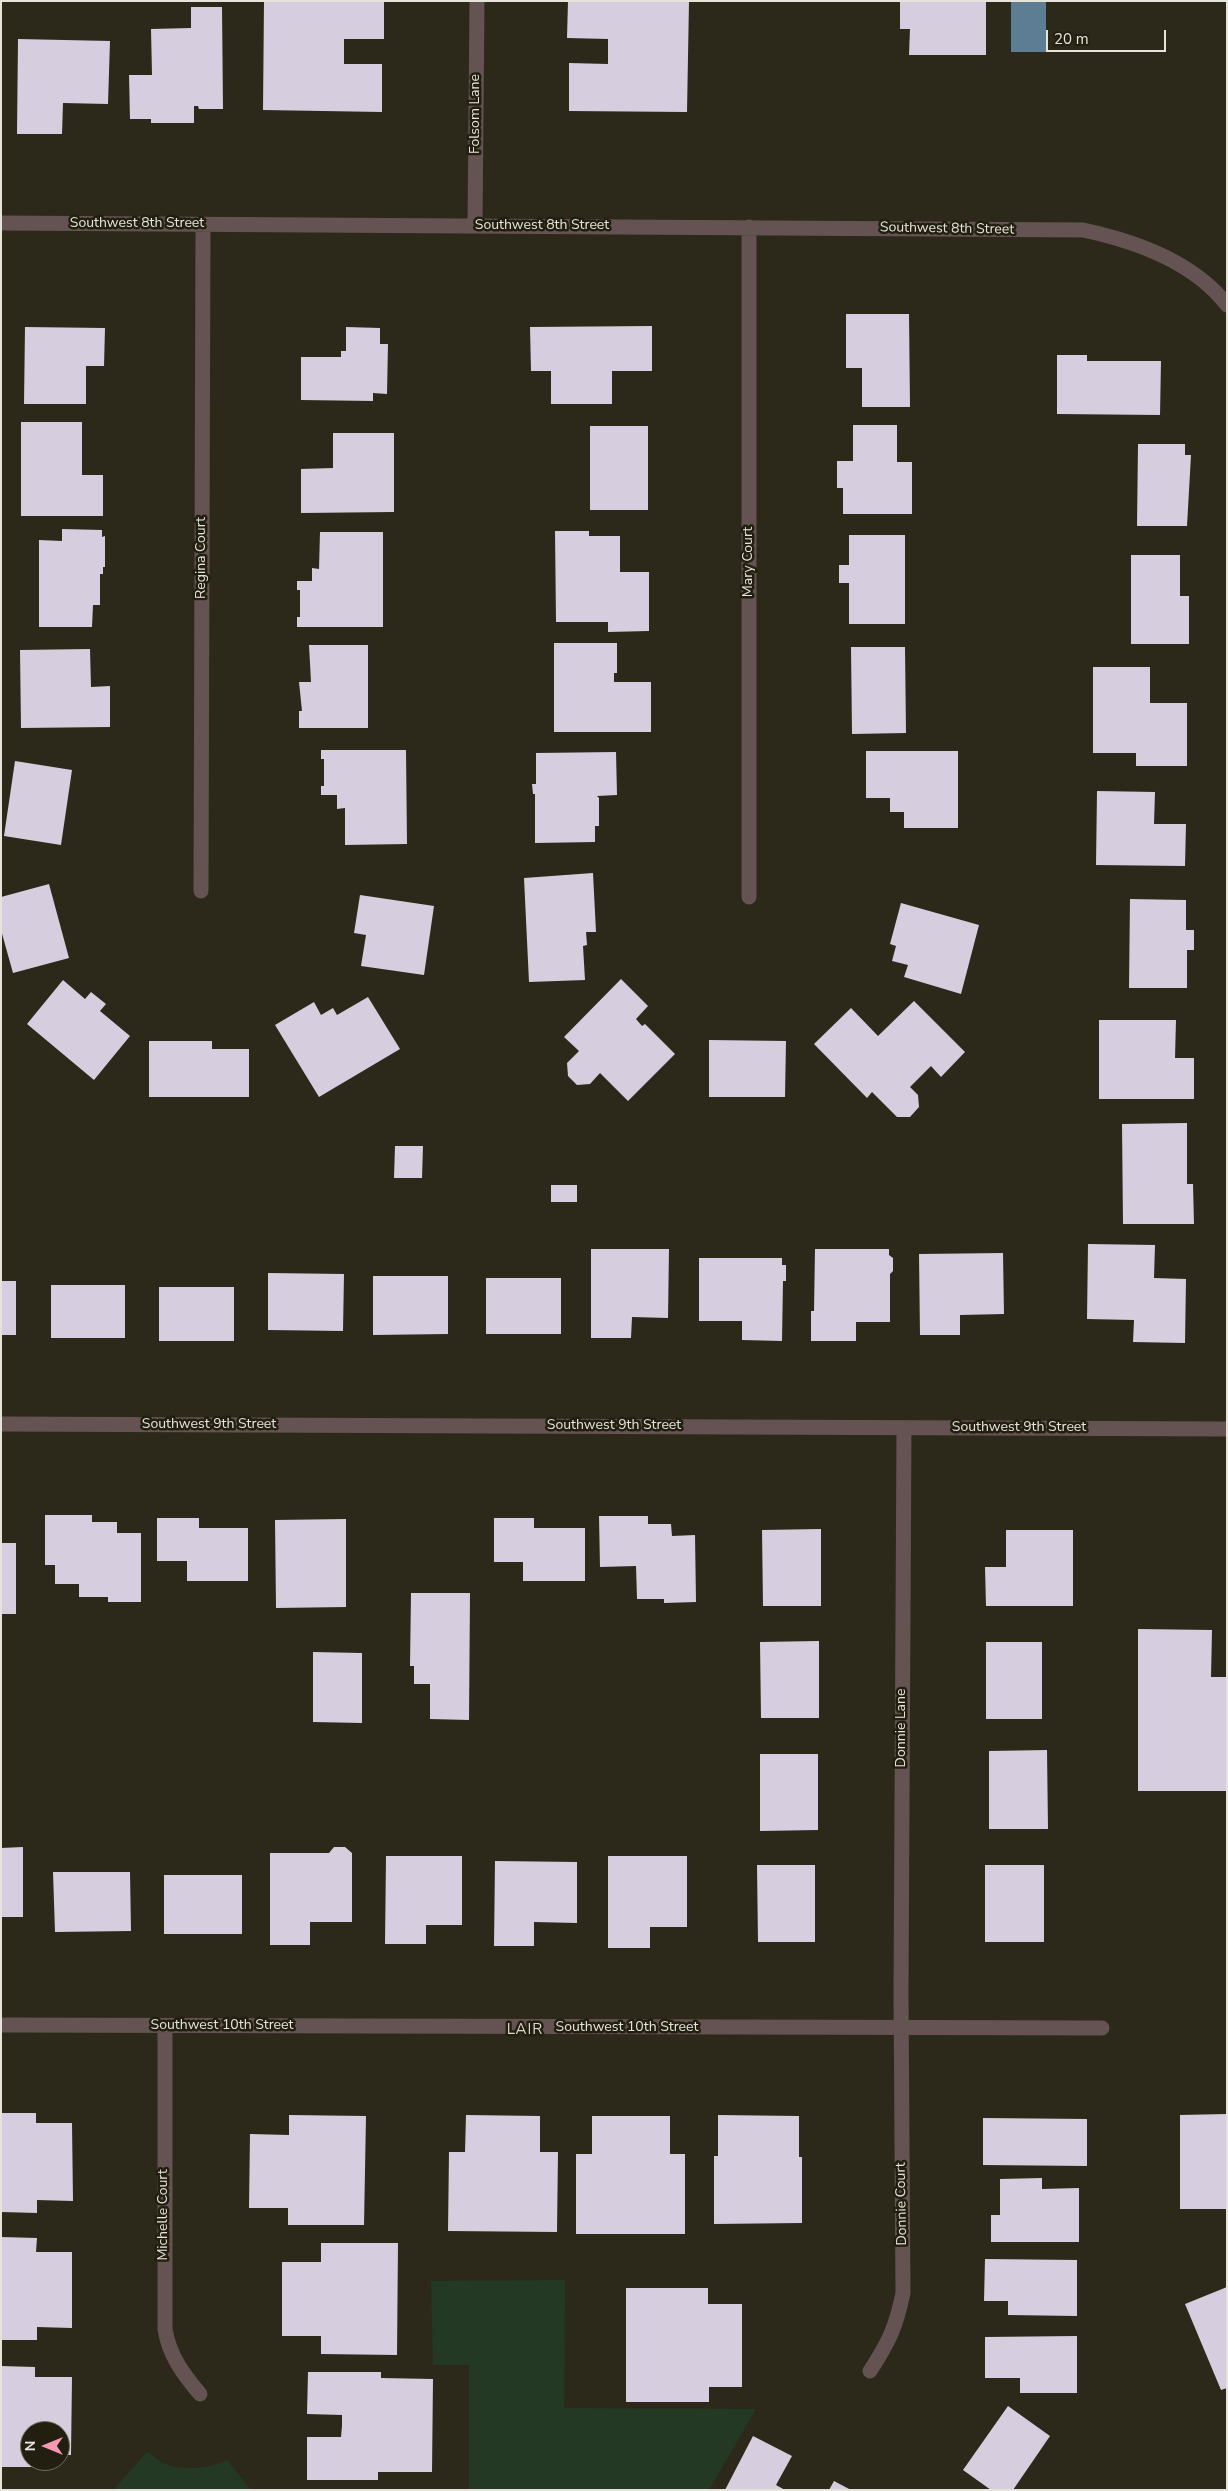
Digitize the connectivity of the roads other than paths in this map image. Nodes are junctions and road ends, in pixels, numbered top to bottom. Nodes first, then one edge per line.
1 (477, 1) edge
2 (1, 223) edge
3 (203, 224) junction
4 (475, 226) junction
5 (749, 227) junction
6 (1227, 305) edge
7 (200, 891) dead end
8 (749, 897) dead end
9 (1, 1424) edge
10 (904, 1428) junction
11 (1227, 1429) edge
12 (1, 2026) edge
13 (165, 2026) junction
14 (1102, 2028) dead end
15 (901, 2029) junction
16 (870, 2371) dead end
17 (200, 2394) dead end

1 - 4 street, Folsom Lane
2 - 3 street, Southwest 8th Street
3 - 4 street, Southwest 8th Street
3 - 7 street, Regina Court
4 - 5 street, Southwest 8th Street
5 - 6 street, Southwest 8th Street
5 - 8 street, Mary Court
9 - 10 street, Southwest 9th Street
10 - 11 street, Southwest 9th Street
10 - 15 street, Donnie Lane
12 - 13 street, Southwest 10th Street
13 - 15 street, Southwest 10th Street
13 - 17 street, Michelle Court
14 - 15 street, Southwest 10th Street
15 - 16 street, Donnie Court

